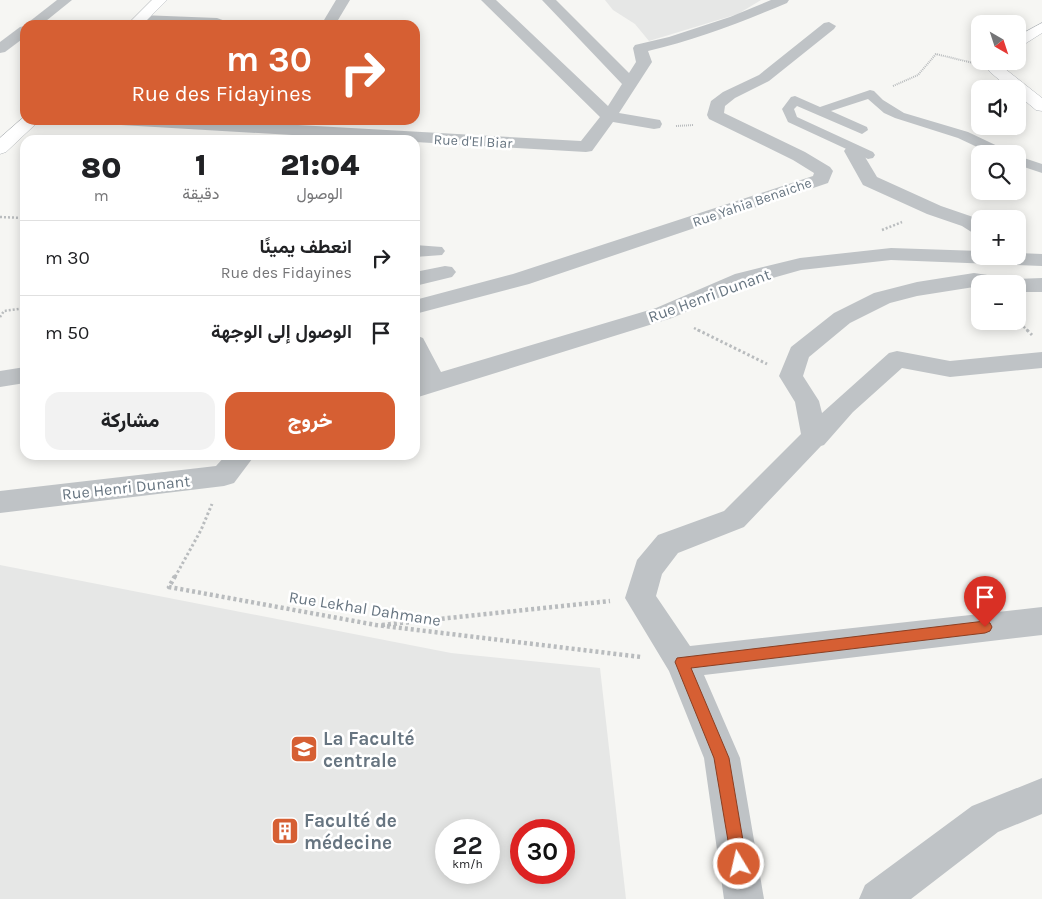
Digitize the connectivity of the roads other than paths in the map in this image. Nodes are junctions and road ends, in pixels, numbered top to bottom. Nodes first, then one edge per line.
1 (65, 0) edge
2 (160, 0) edge
3 (343, 0) edge
4 (488, 0) edge
5 (548, 0) edge
6 (782, 0) edge
7 (39, 20) edge
8 (139, 20) edge
9 (331, 20) edge
10 (829, 26) dead end
11 (1042, 26) edge
12 (20, 34) edge
13 (1026, 37) edge
14 (0, 49) edge
15 (1002, 70) edge
16 (629, 82) junction
17 (1042, 106) edge
18 (820, 111) junction
19 (609, 116) junction
20 (654, 124) road end
21 (25, 125) edge
22 (226, 125) edge
23 (862, 130) dead end
24 (324, 131) edge
25 (390, 135) edge
26 (420, 137) edge
27 (985, 145) edge
28 (0, 148) edge
29 (861, 153) joint
30 (1026, 163) edge
31 (1042, 169) edge
32 (971, 223) edge
33 (1028, 257) edge
34 (445, 272) dead end
35 (420, 278) edge
36 (971, 280) edge
37 (1026, 285) edge
38 (1042, 285) edge
39 (420, 307) edge
40 (1039, 349) edge
41 (420, 367) edge
42 (20, 376) edge
43 (0, 379) edge
44 (424, 386) edge
45 (815, 438) junction
46 (238, 460) edge
47 (0, 502) edge
48 (1042, 621) edge
49 (682, 662) junction
50 (1042, 796) edge
51 (744, 899) edge
52 (879, 899) edge

1 - 7 street
2 - 8 main road
3 - 9 street
4 - 19 street
5 - 16 street
6 - 16 street
10 - 39 street, Rue Yahia Benaiche
11 - 13 main road
12 - 14 street
15 - 17 main road
16 - 19 street
18 - 23 street
18 - 27 street
18 - 29 street
19 - 20 street
19 - 26 street, Rue d'El Biar
21 - 28 main road
22 - 24 street, Rue d'El Biar
24 - 25 street, Rue d'El Biar
29 - 32 street
30 - 31 street
33 - 44 street, Rue Henri Dunant
34 - 35 street
36 - 45 street
37 - 38 street
40 - 45 street
41 - 44 street
42 - 43 street
45 - 49 street
46 - 47 street, Rue Henri Dunant
48 - 49 street
49 - 51 street
50 - 52 street

